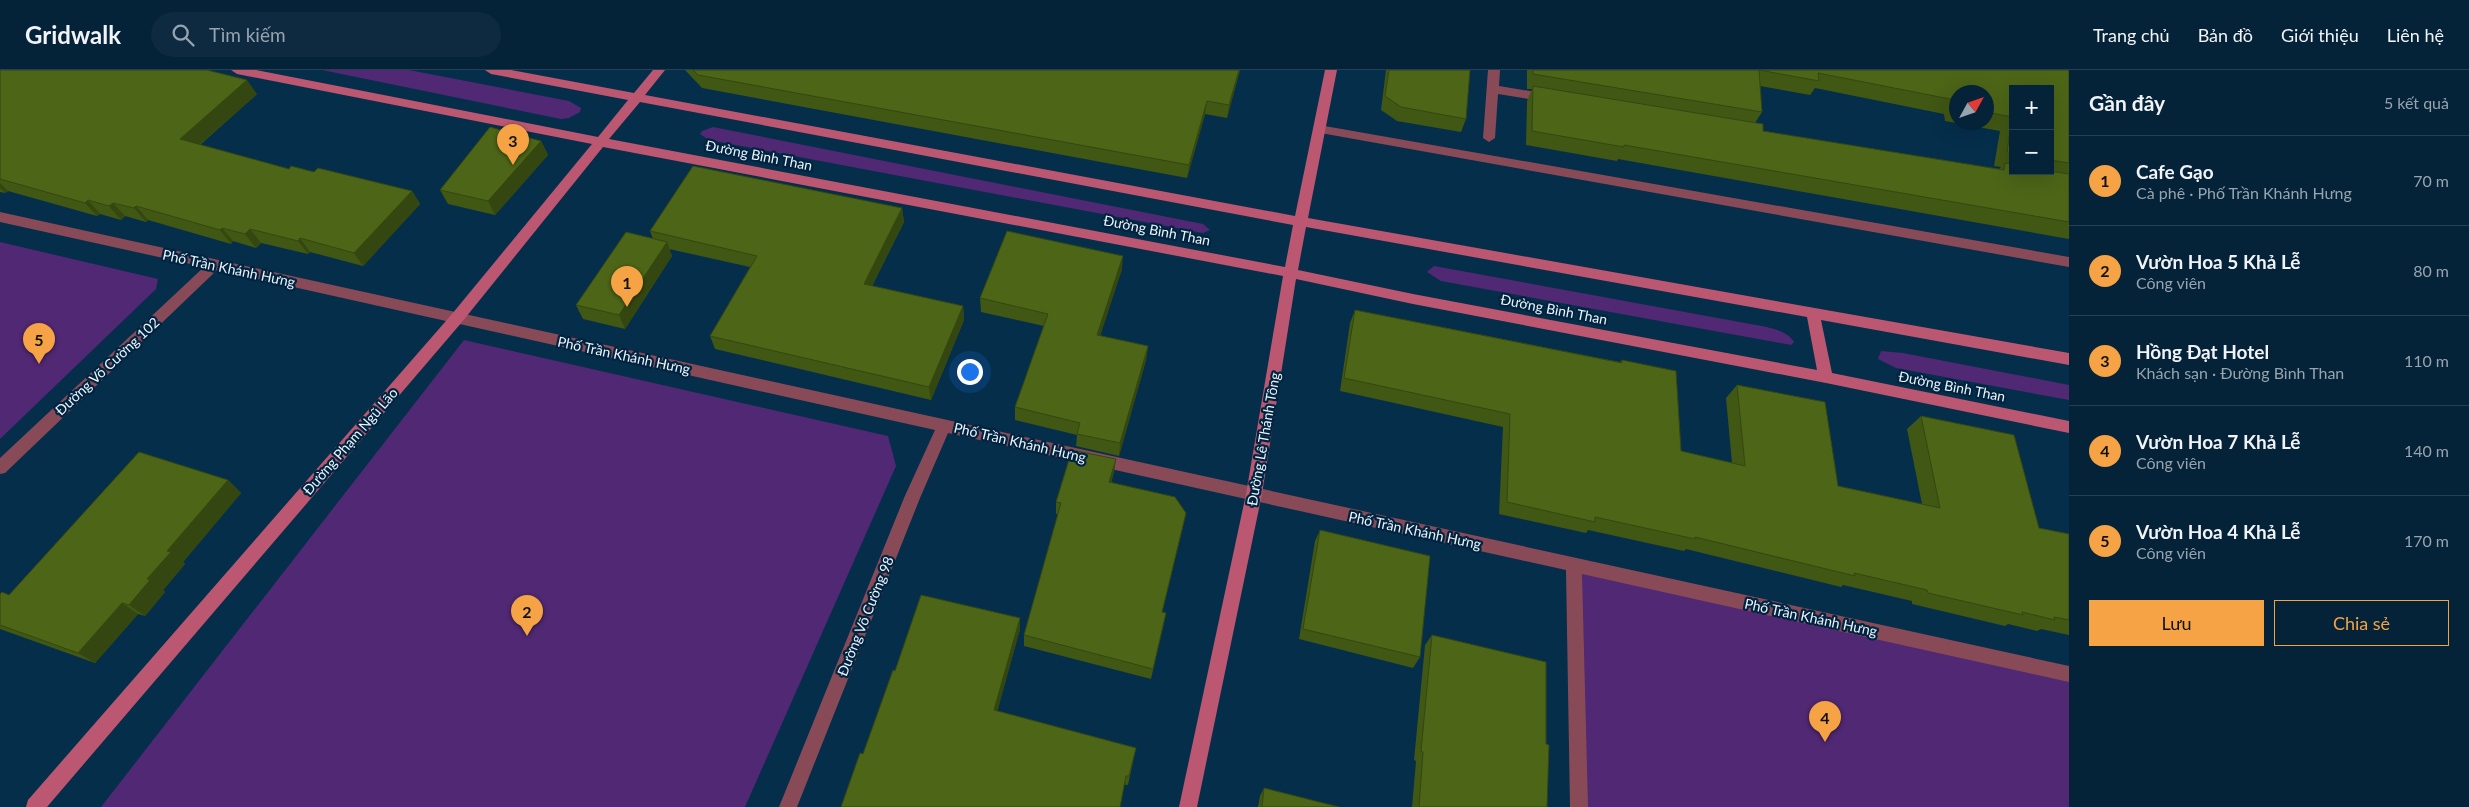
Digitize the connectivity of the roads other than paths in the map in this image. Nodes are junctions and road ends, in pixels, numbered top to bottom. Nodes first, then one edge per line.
1 (237, 70) edge
2 (491, 70) edge
3 (659, 70) edge
4 (1331, 70) edge
5 (1494, 70) edge
6 (1492, 89) junction
7 (636, 98) junction
8 (1561, 100) edge
9 (1319, 129) junction
10 (1489, 138) dead end
11 (600, 142) junction
12 (0, 218) edge
13 (1301, 222) junction
14 (2069, 262) edge
15 (214, 265) junction
16 (1290, 274) junction
17 (1813, 314) junction
18 (456, 318) junction
19 (2069, 360) edge
20 (1826, 377) junction
21 (944, 425) junction
22 (2069, 426) edge
23 (0, 468) edge
24 (1254, 494) junction
25 (1574, 565) junction
26 (2069, 674) edge
27 (35, 807) edge
28 (788, 807) edge
29 (1188, 807) edge
30 (1579, 807) edge

1 - 11 main road, Đường Bình Than
2 - 7 main road
3 - 7 main road, Đường Phạm Ngũ Lão
4 - 9 main road, Đường Lê Thánh Tông
5 - 6 street
6 - 8 street
6 - 10 street
7 - 11 main road, Đường Phạm Ngũ Lão
7 - 13 main road
9 - 13 main road, Đường Lê Thánh Tông
9 - 14 street
11 - 16 main road, Đường Bình Than
11 - 18 main road, Đường Phạm Ngũ Lão
12 - 15 street, Phố Trần Khánh Hưng
13 - 16 main road, Đường Lê Thánh Tông
13 - 17 main road
15 - 18 street, Phố Trần Khánh Hưng
15 - 23 street, Đường Võ Cường 102
16 - 20 main road, Đường Bình Than
16 - 24 main road, Đường Lê Thánh Tông
17 - 19 main road
17 - 20 main road
18 - 21 street, Phố Trần Khánh Hưng
18 - 27 main road, Đường Phạm Ngũ Lão
20 - 22 main road, Đường Bình Than
21 - 24 street, Phố Trần Khánh Hưng
21 - 28 street, Đường Võ Cường 98
24 - 25 street, Phố Trần Khánh Hưng
24 - 29 main road, Đường Lê Thánh Tông
25 - 26 street, Phố Trần Khánh Hưng
25 - 30 street

